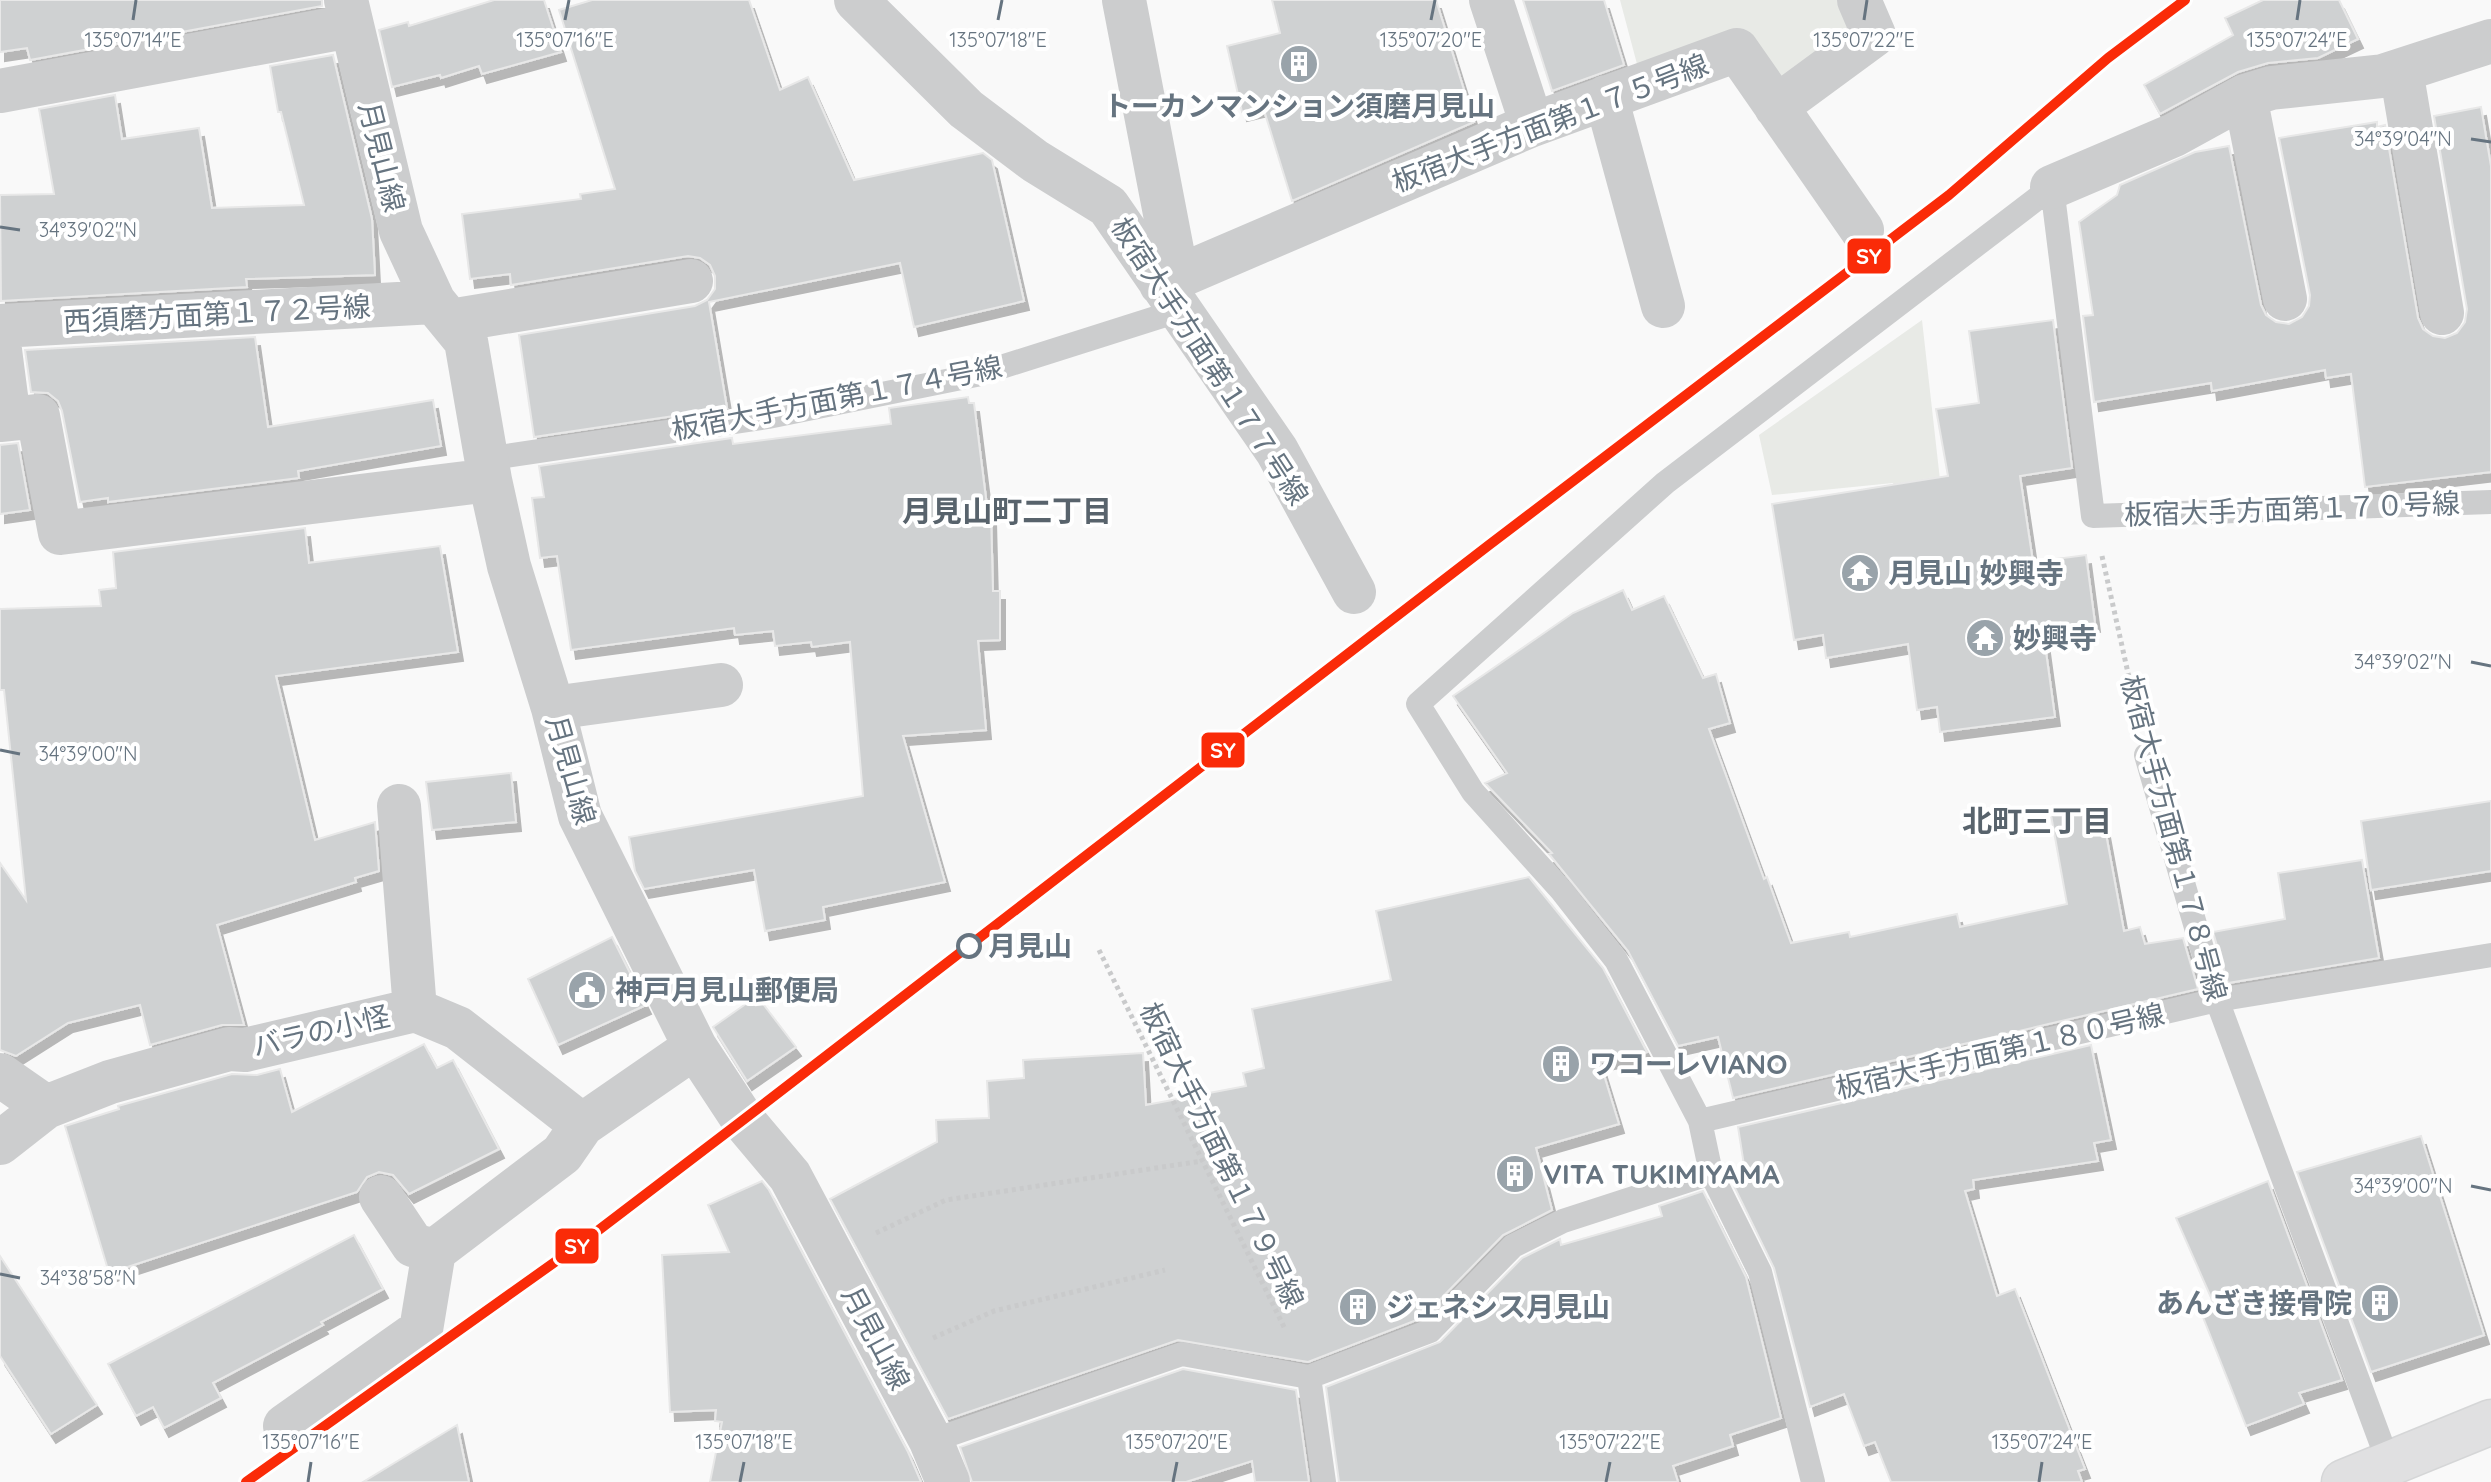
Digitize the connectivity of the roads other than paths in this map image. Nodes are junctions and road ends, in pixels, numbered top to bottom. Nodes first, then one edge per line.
1 (856, 0) edge
2 (1124, 0) edge
3 (1491, 0) edge
4 (1859, 0) edge
5 (348, 13) edge
6 (2491, 41) edge
7 (2401, 70) junction
8 (0, 91) edge
9 (2245, 96) junction
10 (1606, 97) junction
11 (1776, 107) junction
12 (1532, 125) junction
13 (2052, 187) junction
14 (1862, 230) dead end
15 (691, 281) dead end
16 (1173, 290) junction
17 (2285, 299) dead end
18 (1663, 306) dead end
19 (442, 311) junction
20 (2442, 313) dead end
21 (0, 326) edge
22 (0, 350) edge
23 (4, 420) edge
24 (488, 470) junction
25 (2491, 502) edge
26 (1354, 592) dead end
27 (721, 685) dead end
28 (553, 708) junction
29 (2146, 755) road end
30 (399, 806) dead end
31 (2491, 955) edge
32 (2217, 1000) junction
33 (415, 1010) junction
34 (695, 1047) junction
35 (0, 1075) edge
36 (46, 1107) junction
37 (1700, 1121) junction
38 (582, 1125) junction
39 (0, 1143) edge
40 (1711, 1173) junction
41 (381, 1197) dead end
42 (434, 1251) junction
43 (1309, 1377) junction
44 (2491, 1422) edge
45 (285, 1426) dead end
46 (931, 1441) junction
47 (2389, 1464) junction
48 (948, 1482) edge
49 (1324, 1482) edge
50 (1813, 1482) edge
51 (2344, 1482) edge

1 - 16 street, 板宿大手方面第１７７号線
2 - 16 street
3 - 12 street
4 - 11 street
5 - 8 street
5 - 19 street, 月見山線
6 - 7 street
7 - 9 street
7 - 20 street
9 - 13 street
9 - 17 street
10 - 11 street, 板宿大手方面第１７５号線
10 - 12 street, 板宿大手方面第１７５号線
10 - 18 street
11 - 14 street, 板宿大手方面第１７５号線
12 - 16 street, 板宿大手方面第１７５号線
13 - 25 lane, 板宿大手方面第１７０号線
13 - 37 lane
15 - 19 street, 西須磨方面第１７２号線
16 - 24 lane, 板宿大手方面第１７４号線
16 - 26 street, 板宿大手方面第１７７号線
19 - 21 street, 西須磨方面第１７２号線
19 - 24 street, 月見山線
22 - 23 street
23 - 24 street
24 - 28 street, 月見山線
27 - 28 street
28 - 34 street, 月見山線
29 - 32 lane, 板宿大手方面第１７８号線
30 - 33 street
31 - 32 lane, 板宿大手方面第１８０号線
32 - 37 lane, 板宿大手方面第１８０号線
32 - 47 lane, 板宿大手方面第１７８号線
33 - 36 street, バラの小怪
33 - 38 street, バラの小怪
34 - 38 street
34 - 46 street, 月見山線
35 - 36 street
36 - 39 street, バラの小怪
37 - 40 lane
38 - 42 street
40 - 43 lane
40 - 50 lane
41 - 42 street
42 - 45 street
43 - 46 lane
43 - 49 lane
44 - 47 street
46 - 48 street, 月見山線
47 - 51 street

